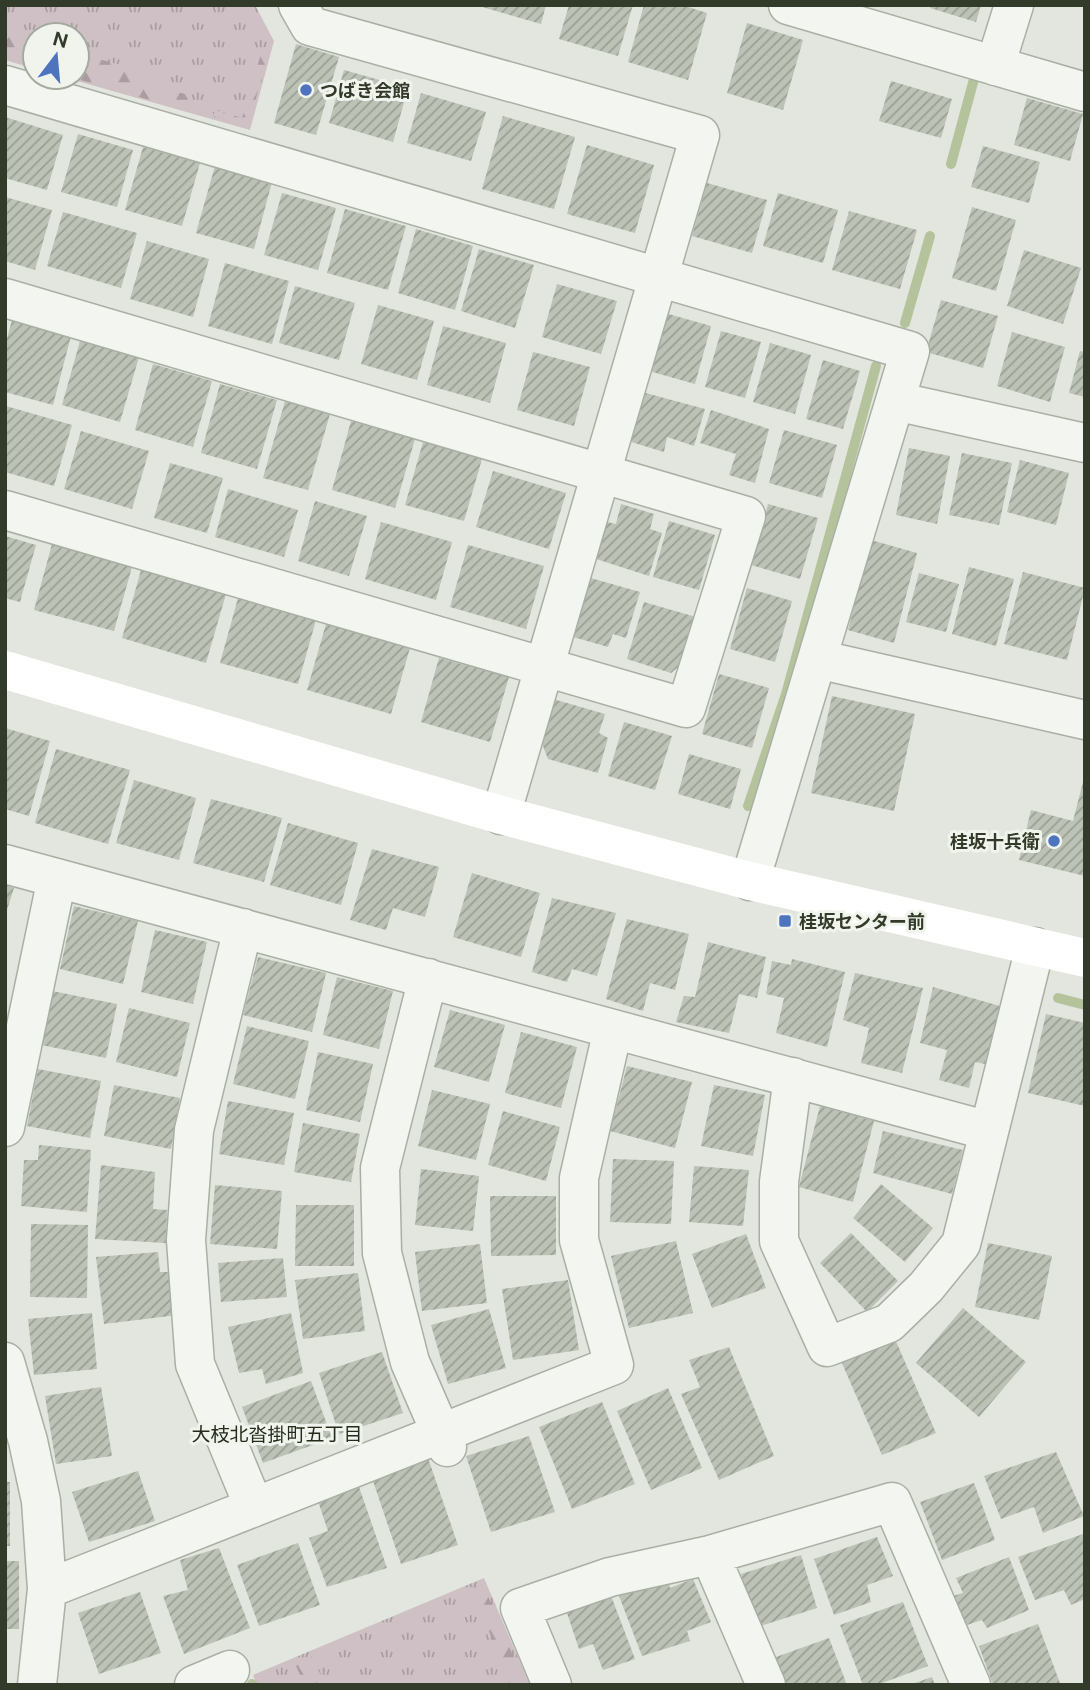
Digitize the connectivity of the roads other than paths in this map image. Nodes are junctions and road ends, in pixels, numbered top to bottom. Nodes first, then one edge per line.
1 (298, 5) edge
2 (788, 5) edge
3 (1014, 5) edge
4 (995, 66) junction
5 (5, 85) edge
6 (1085, 92) edge
7 (658, 277) junction
8 (5, 298) edge
9 (895, 401) junction
10 (1085, 443) edge
11 (601, 473) junction
12 (5, 509) edge
13 (817, 659) junction
14 (544, 667) junction
15 (5, 670) edge
16 (1085, 720) edge
17 (501, 815) junction
18 (5, 864) edge
19 (57, 878) junction
20 (750, 881) junction
21 (243, 928) junction
22 (1035, 947) junction
23 (1085, 958) edge
24 (428, 978) junction
25 (613, 1029) junction
26 (793, 1077) junction
27 (5, 1127) edge
28 (989, 1131) junction
29 (5, 1362) edge
30 (444, 1440) junction
31 (254, 1507) junction
32 (710, 1555) junction
33 (47, 1589) junction
34 (230, 1670) dead end
35 (37, 1685) edge
36 (194, 1685) edge
37 (552, 1685) edge
38 (766, 1685) edge
39 (971, 1685) edge

1 - 7 street
2 - 4 street
3 - 4 street
4 - 6 street
5 - 7 street
7 - 9 street
7 - 11 street
8 - 11 street
9 - 10 street
9 - 13 street
11 - 14 street
11 - 14 street
12 - 14 street
13 - 16 street
13 - 20 street
14 - 17 street
15 - 17 street
17 - 20 street
18 - 19 street
19 - 21 street
19 - 27 street
20 - 22 street
21 - 24 street
21 - 31 street
22 - 23 street
22 - 28 street
24 - 25 street
24 - 30 street
25 - 26 street
25 - 30 street
26 - 28 street
26 - 28 street
29 - 33 street
30 - 31 street
31 - 33 street
32 - 37 street
32 - 38 street
32 - 39 street
33 - 35 street
34 - 36 street

